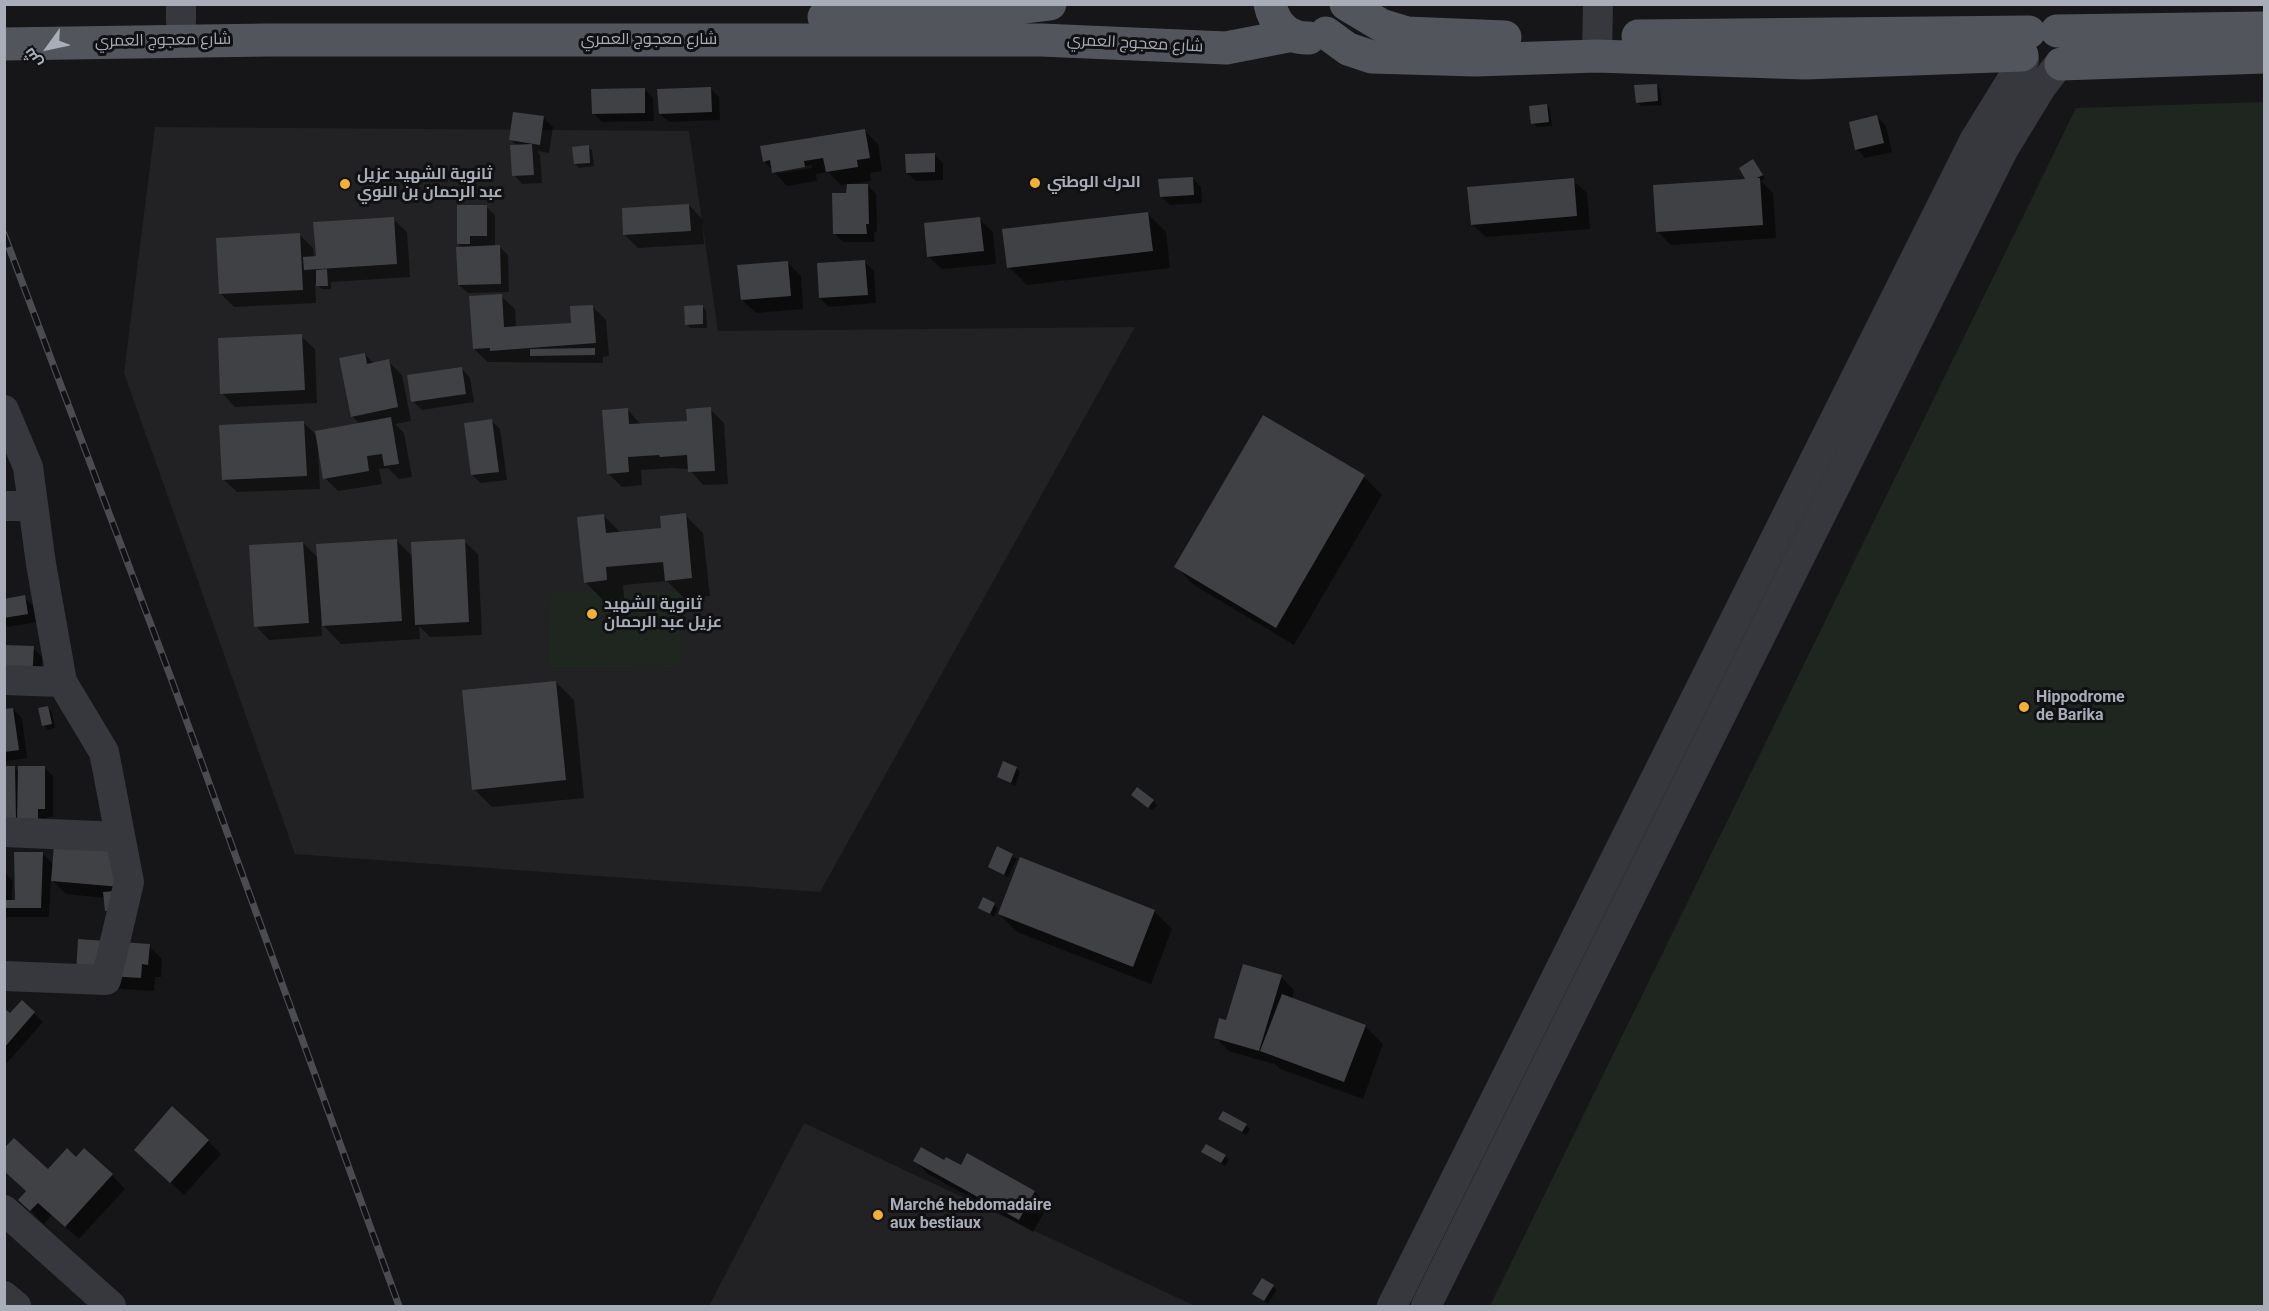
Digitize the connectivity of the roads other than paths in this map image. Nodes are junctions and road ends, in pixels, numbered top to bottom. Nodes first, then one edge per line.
1 (1050, 4) edge
2 (1270, 4) edge
3 (1345, 4) edge
4 (1598, 4) edge
5 (181, 13) edge
6 (4, 22) edge
7 (2265, 28) edge
8 (1326, 33) junction
9 (1293, 35) junction
10 (4, 44) edge
11 (2033, 44) junction
12 (1597, 47) junction
13 (2265, 57) edge
14 (2059, 66) junction
15 (4, 410) edge
16 (18, 506) edge
17 (4, 680) edge
18 (62, 682) junction
19 (4, 832) edge
20 (120, 837) junction
21 (4, 976) edge
22 (4, 1210) edge
23 (4, 1296) edge
24 (16, 1306) edge
25 (111, 1306) edge
26 (1392, 1306) edge
27 (1426, 1306) edge

1 - 5 main road, شارع معجوج العمري
2 - 9 main road
3 - 8 main road
3 - 12 main road
4 - 12 street
5 - 6 main road, شارع معجوج العمري
7 - 11 main road
8 - 9 main road, شارع معجوج العمري
8 - 12 main road
9 - 10 main road, شارع معجوج العمري
11 - 12 main road
11 - 14 main road
11 - 26 street
13 - 14 main road
14 - 27 street
15 - 16 street
16 - 18 street
17 - 18 street
18 - 20 street
19 - 20 street
20 - 21 street
22 - 25 street
23 - 24 street

